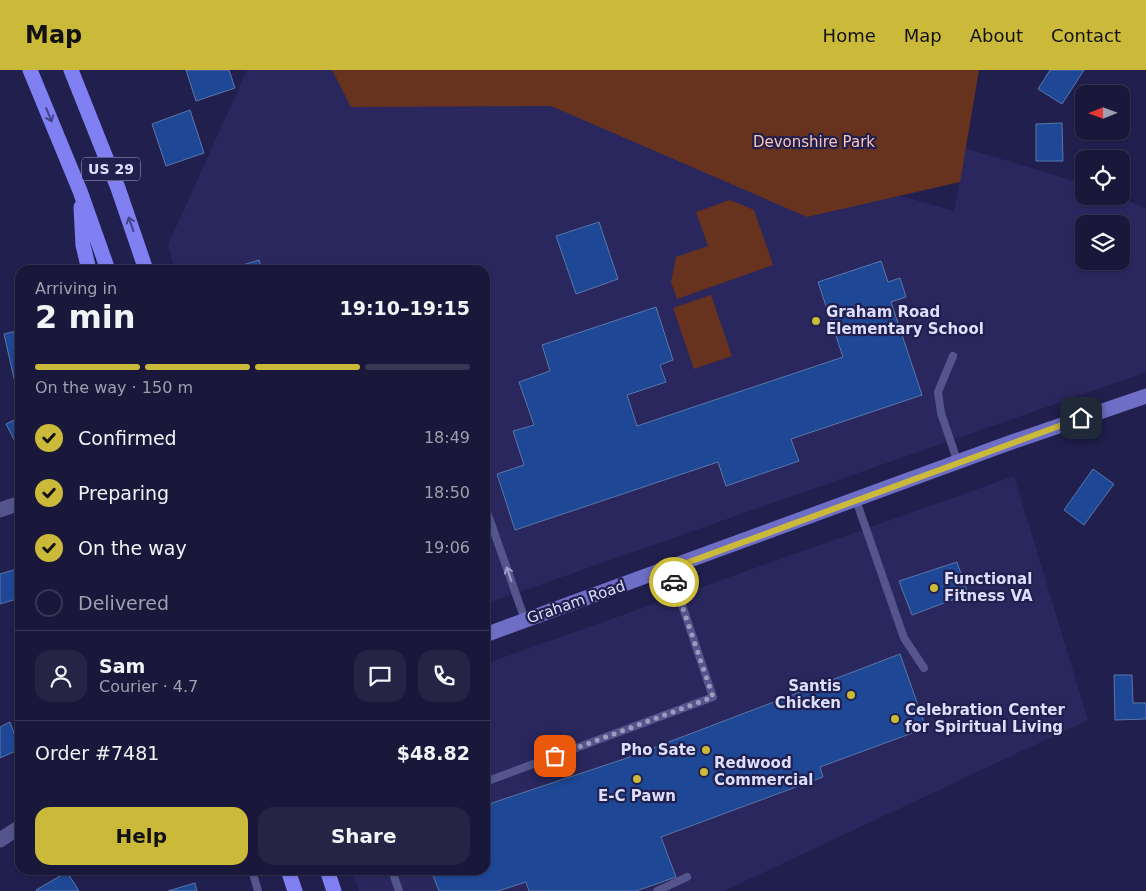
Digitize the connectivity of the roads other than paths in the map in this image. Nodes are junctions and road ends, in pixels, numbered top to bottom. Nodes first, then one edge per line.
1 (30, 70) edge
2 (74, 71) edge
3 (80, 191) junction
4 (87, 265) edge
5 (106, 265) edge
6 (144, 265) edge
7 (953, 356) dead end
8 (1146, 396) edge
9 (958, 463) junction
10 (856, 500) junction
11 (15, 505) edge
12 (0, 510) edge
13 (490, 520) edge
14 (670, 569) junction
15 (525, 620) junction
16 (490, 633) edge
17 (924, 668) dead end
18 (490, 780) edge
19 (15, 830) edge
20 (0, 840) edge
21 (253, 875) edge
22 (290, 875) edge
23 (329, 875) edge
24 (394, 875) edge
25 (687, 877) dead end
26 (258, 891) edge
27 (295, 891) edge
28 (334, 891) edge
29 (399, 891) edge
30 (657, 891) edge

1 -> 3 main road, US 29
6 -> 2 main road, US 29
3 - 4 main road
3 - 5 main road, US 29
7 - 9 lane
8 - 9 street, Graham Road
9 - 10 street, Graham Road
10 - 14 street, Graham Road
10 - 17 lane
11 - 12 street
15 -> 13 lane
14 - 15 street, Graham Road
14 - 18 lane
15 - 16 street, Graham Road
19 - 20 street
21 - 26 lane
22 - 27 main road
23 - 28 main road
24 - 29 lane
25 - 30 lane

